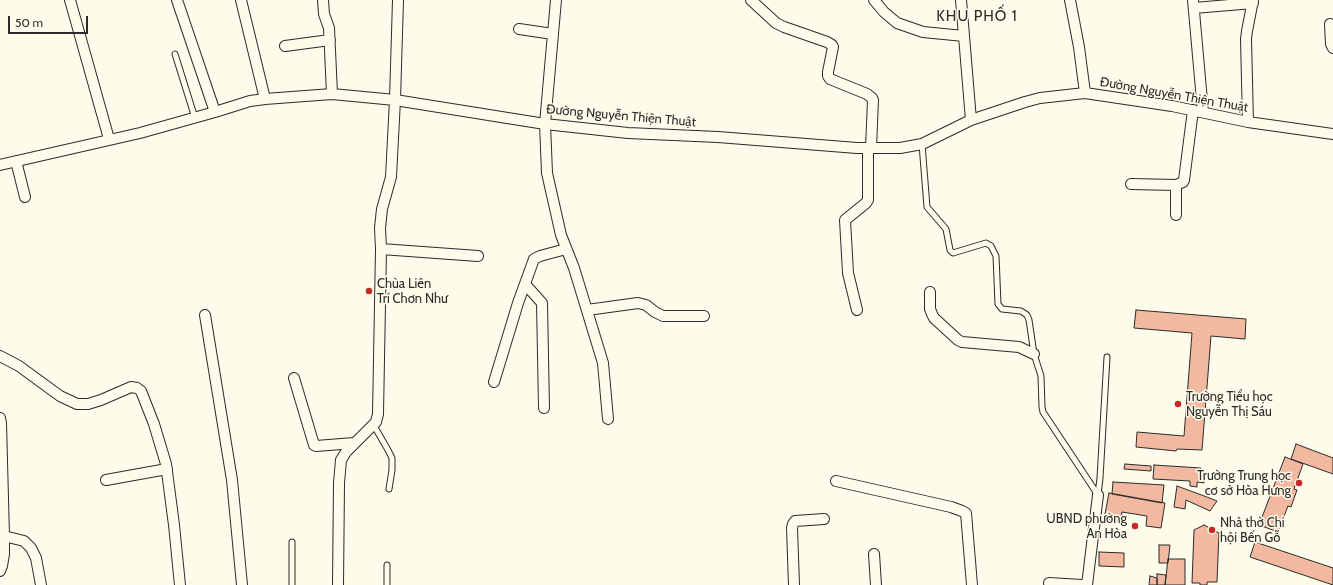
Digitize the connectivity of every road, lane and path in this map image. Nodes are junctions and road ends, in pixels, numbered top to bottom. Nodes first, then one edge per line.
1 (70, 0) edge
2 (177, 0) edge
3 (241, 0) edge
4 (323, 0) edge
5 (398, 0) edge
6 (556, 0) edge
7 (751, 0) edge
8 (874, 0) edge
9 (961, 0) edge
10 (1070, 0) edge
11 (1253, 2) edge
12 (1194, 4) edge
13 (1330, 24) dead end
14 (520, 29) dead end
15 (553, 34) junction
16 (964, 36) junction
17 (330, 40) junction
18 (285, 46) dead end
19 (1333, 48) edge
20 (175, 54) dead end
21 (1085, 93) junction
22 (332, 94) junction
23 (265, 98) junction
24 (395, 100) junction
25 (1198, 111) junction
26 (215, 112) junction
27 (195, 118) junction
28 (971, 120) junction
29 (1248, 122) junction
30 (545, 124) junction
31 (1333, 134) edge
32 (109, 140) junction
33 (922, 144) junction
34 (869, 148) junction
35 (16, 161) junction
36 (0, 165) edge
37 (1131, 184) dead end
38 (1176, 185) junction
39 (25, 197) dead end
40 (1176, 215) dead end
41 (381, 249) junction
42 (566, 249) junction
43 (478, 256) dead end
44 (525, 284) junction
45 (930, 292) dead end
46 (587, 310) junction
47 (856, 310) dead end
48 (205, 315) dead end
49 (704, 316) dead end
50 (1034, 354) junction
51 (0, 356) edge
52 (1107, 357) dead end
53 (294, 378) dead end
54 (494, 382) dead end
55 (544, 408) dead end
56 (0, 418) edge
57 (608, 419) dead end
58 (373, 424) junction
59 (354, 443) junction
60 (167, 469) junction
61 (106, 480) dead end
62 (836, 481) dead end
63 (389, 489) dead end
64 (1098, 495) junction
65 (2, 501) edge
66 (824, 519) dead end
67 (3, 538) edge
68 (292, 542) dead end
69 (874, 554) dead end
70 (387, 565) dead end
71 (0, 571) edge
72 (1049, 583) dead end
73 (41, 585) edge
74 (180, 585) edge
75 (242, 585) edge
76 (292, 585) edge
77 (338, 585) edge
78 (387, 585) edge
79 (794, 585) edge
80 (876, 585) edge
81 (972, 585) edge
82 (1082, 585) edge
83 (1087, 585) edge

1 - 32 street
2 - 26 street
3 - 23 street
4 - 17 street
5 - 24 street
6 - 15 street
7 - 34 street
8 - 16 street
9 - 16 street
10 - 21 street
11 - 12 street
11 - 29 street
12 - 25 street
13 - 19 street
14 - 15 street
15 - 30 street
16 - 28 street
17 - 18 street
17 - 22 street
20 - 27 lane
21 - 25 street, Đường Nguyễn Thiện Thuật
21 - 28 street, Đường Nguyễn Thiện Thuật
22 - 23 street, Đường Nguyễn Thiện Thuật
22 - 24 street, Đường Nguyễn Thiện Thuật
23 - 26 street, Đường Nguyễn Thiện Thuật
24 - 30 street, Đường Nguyễn Thiện Thuật
24 - 41 street
25 - 29 street, Đường Nguyễn Thiện Thuật
25 - 38 street
26 - 27 street, Đường Nguyễn Thiện Thuật
27 - 32 street, Đường Nguyễn Thiện Thuật
28 - 33 street, Đường Nguyễn Thiện Thuật
29 - 31 street, Đường Nguyễn Thiện Thuật
30 - 34 street, Đường Nguyễn Thiện Thuật
30 - 42 street
32 - 35 street, Đường Nguyễn Thiện Thuật
33 - 34 street, Đường Nguyễn Thiện Thuật
33 - 50 lane
34 - 47 street
35 - 36 street, Đường Nguyễn Thiện Thuật
35 - 39 street
37 - 38 street
38 - 40 street
41 - 43 street
41 - 58 street
42 - 44 street
42 - 46 street
44 - 54 street
44 - 55 street
45 - 50 street
46 - 49 street
46 - 57 street
48 - 75 street
50 - 64 lane
51 - 60 street
52 - 64 lane
53 - 59 street
56 - 65 street
58 - 59 street
58 - 63 lane
59 - 77 street
60 - 61 street
60 - 74 street
62 - 81 street
64 - 83 street
65 - 67 street
66 - 79 street
67 - 71 street
67 - 73 street
68 - 76 lane
69 - 80 street
70 - 78 lane
72 - 82 street

